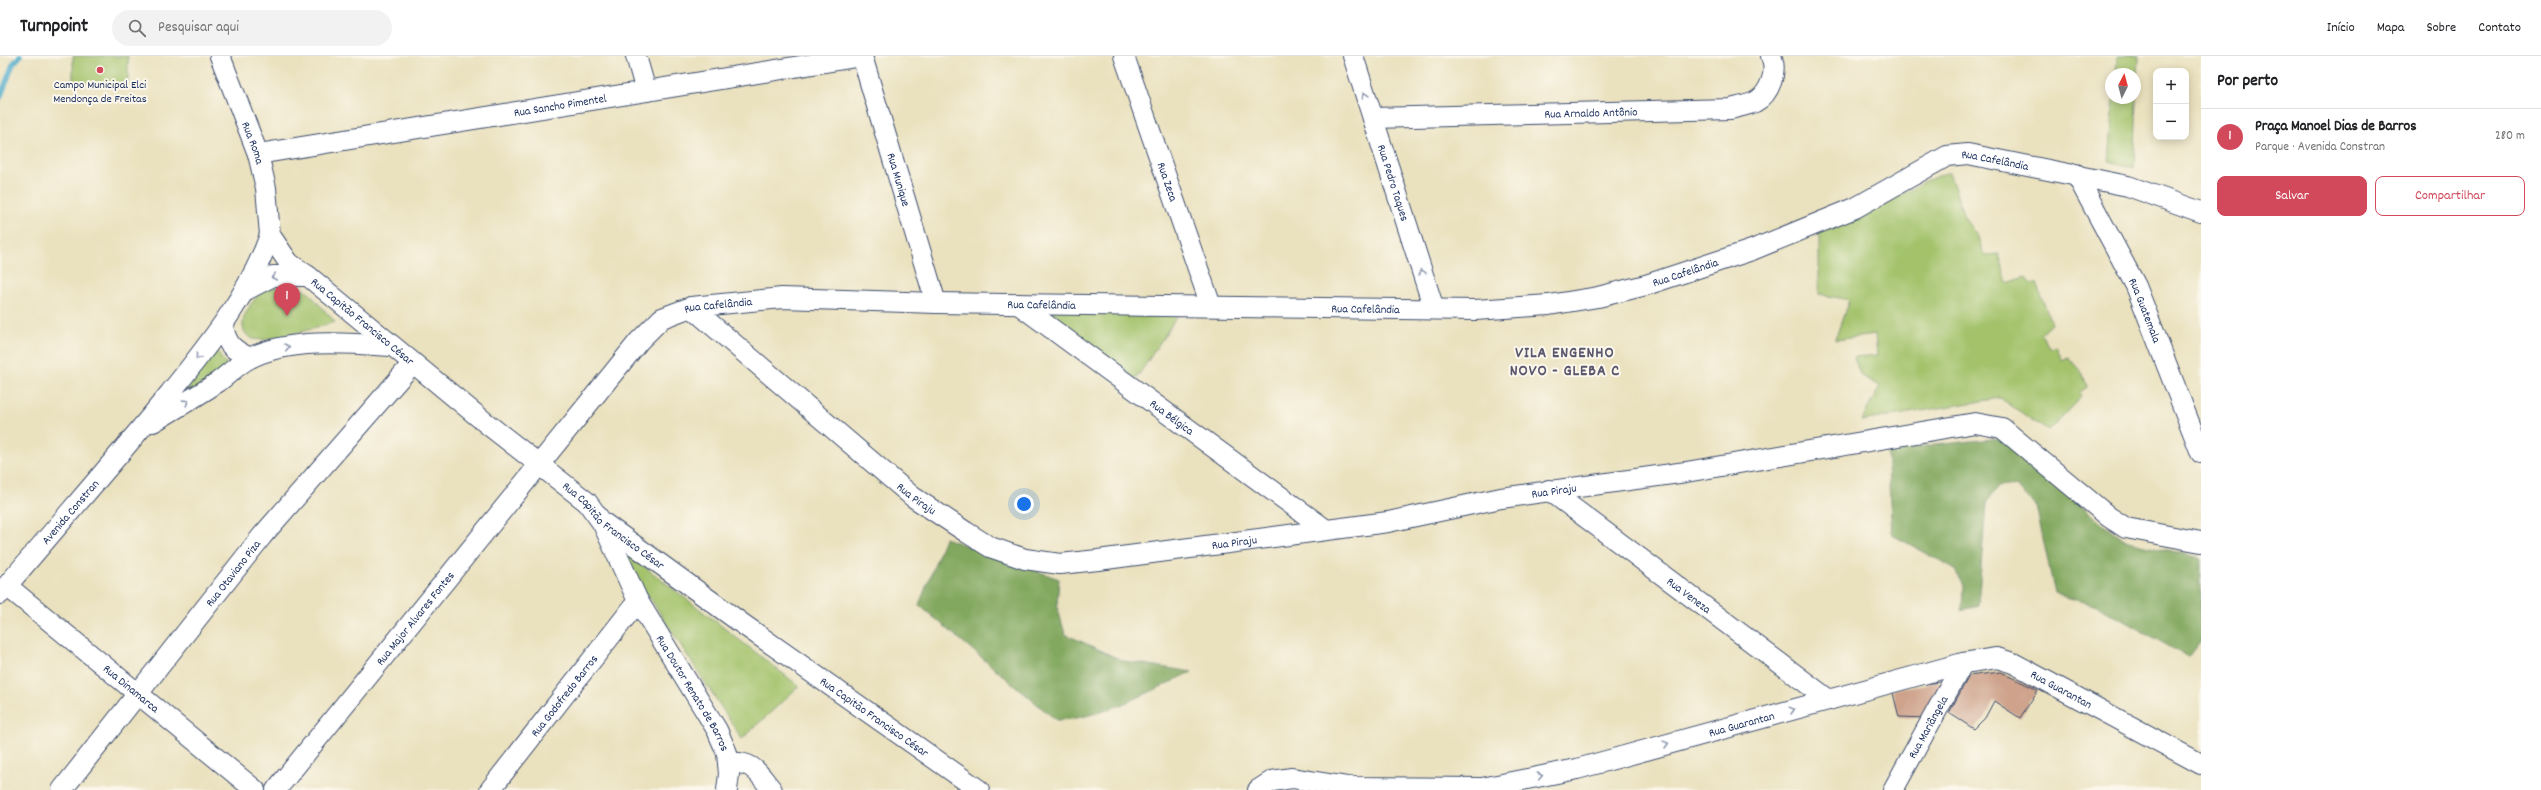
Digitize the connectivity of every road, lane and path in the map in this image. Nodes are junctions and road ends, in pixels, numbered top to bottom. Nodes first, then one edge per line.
1 (220, 56) edge
2 (636, 56) edge
3 (862, 56) edge
4 (1124, 56) edge
5 (1353, 56) edge
6 (1771, 56) edge
7 (646, 91) junction
8 (1373, 118) junction
9 (258, 154) junction
10 (2076, 174) junction
11 (2201, 212) edge
12 (270, 235) junction
13 (308, 276) junction
14 (243, 292) junction
15 (936, 303) junction
16 (1018, 304) junction
17 (1211, 306) junction
18 (691, 307) junction
19 (1434, 309) junction
20 (223, 327) junction
21 (391, 346) junction
22 (250, 358) junction
23 (413, 363) junction
24 (140, 430) junction
25 (555, 447) joint
26 (2201, 453) edge
27 (540, 465) junction
28 (1549, 490) junction
29 (601, 521) junction
30 (1325, 529) junction
31 (2201, 542) edge
32 (2, 591) edge
33 (638, 601) junction
34 (1963, 663) junction
35 (137, 693) junction
36 (1829, 700) junction
37 (728, 763) junction
38 (2201, 764) edge
39 (1351, 789) edge
40 (62, 790) edge
41 (255, 790) edge
42 (276, 790) edge
43 (490, 790) edge
44 (727, 790) edge
45 (772, 790) edge
46 (979, 790) edge
47 (1258, 790) edge
48 (1893, 790) edge

1 - 9 street, Rua Roma
2 - 7 street
3 - 7 street, Rua Sancho Pimentel
3 - 15 street, Rua Munique
4 - 17 street, Rua Zeca
8 -> 5 street, Rua Pedro Taques
6 - 8 street, Rua Arnaldo Antônio
7 - 9 street, Rua Sancho Pimentel
19 -> 8 street, Rua Pedro Taques
9 - 12 street, Rua Roma
10 - 11 street, Rua Cafelândia
10 - 19 street, Rua Cafelândia
10 - 26 street, Rua Guatemala
12 - 13 street, Rua Capitão Francisco César
12 - 14 street, Avenida Constran
13 -> 14 street
13 - 21 street, Rua Capitão Francisco César
14 - 20 street, Avenida Constran
15 - 16 street, Rua Cafelândia
15 - 18 street, Rua Cafelândia
16 - 17 street, Rua Cafelândia
16 - 30 street, Rua Bélgica
17 - 19 street, Rua Cafelândia
18 - 25 street, Rua Cafelândia
18 - 30 street, Rua Piraju
20 - 22 street
20 -> 24 street, Avenida Constran
22 -> 21 street, Avenida Constran
21 - 23 street, Rua Capitão Francisco César
24 -> 22 street, Avenida Constran
23 - 27 street, Rua Capitão Francisco César
23 - 35 street, Rua Otaviano Piza
24 - 32 street, Avenida Constran
25 - 27 street, Rua Major Alvares Fontes
27 - 29 street, Rua Capitão Francisco César
27 - 42 street, Rua Major Alvares Fontes
28 - 30 street, Rua Piraju
28 - 31 street, Rua Piraju
28 - 36 street, Rua Veneza
29 - 33 street, Rua Doutor Renato de Barros
29 - 46 street, Rua Capitão Francisco César
32 - 35 street, Rua Dinamarca
33 - 37 street, Rua Doutor Renato de Barros
33 - 43 street, Rua Godofredo Barros
34 - 36 street, Rua Guarantan
34 - 38 street, Rua Guarantan
34 - 48 street, Rua Mariângela
35 - 40 street, Rua Otaviano Piza
35 - 41 street, Rua Dinamarca
39 -> 36 street, Rua Guarantan
37 - 44 street, Rua Doutor Renato de Barros
37 - 45 street
39 - 47 street, Rua Guarantan

